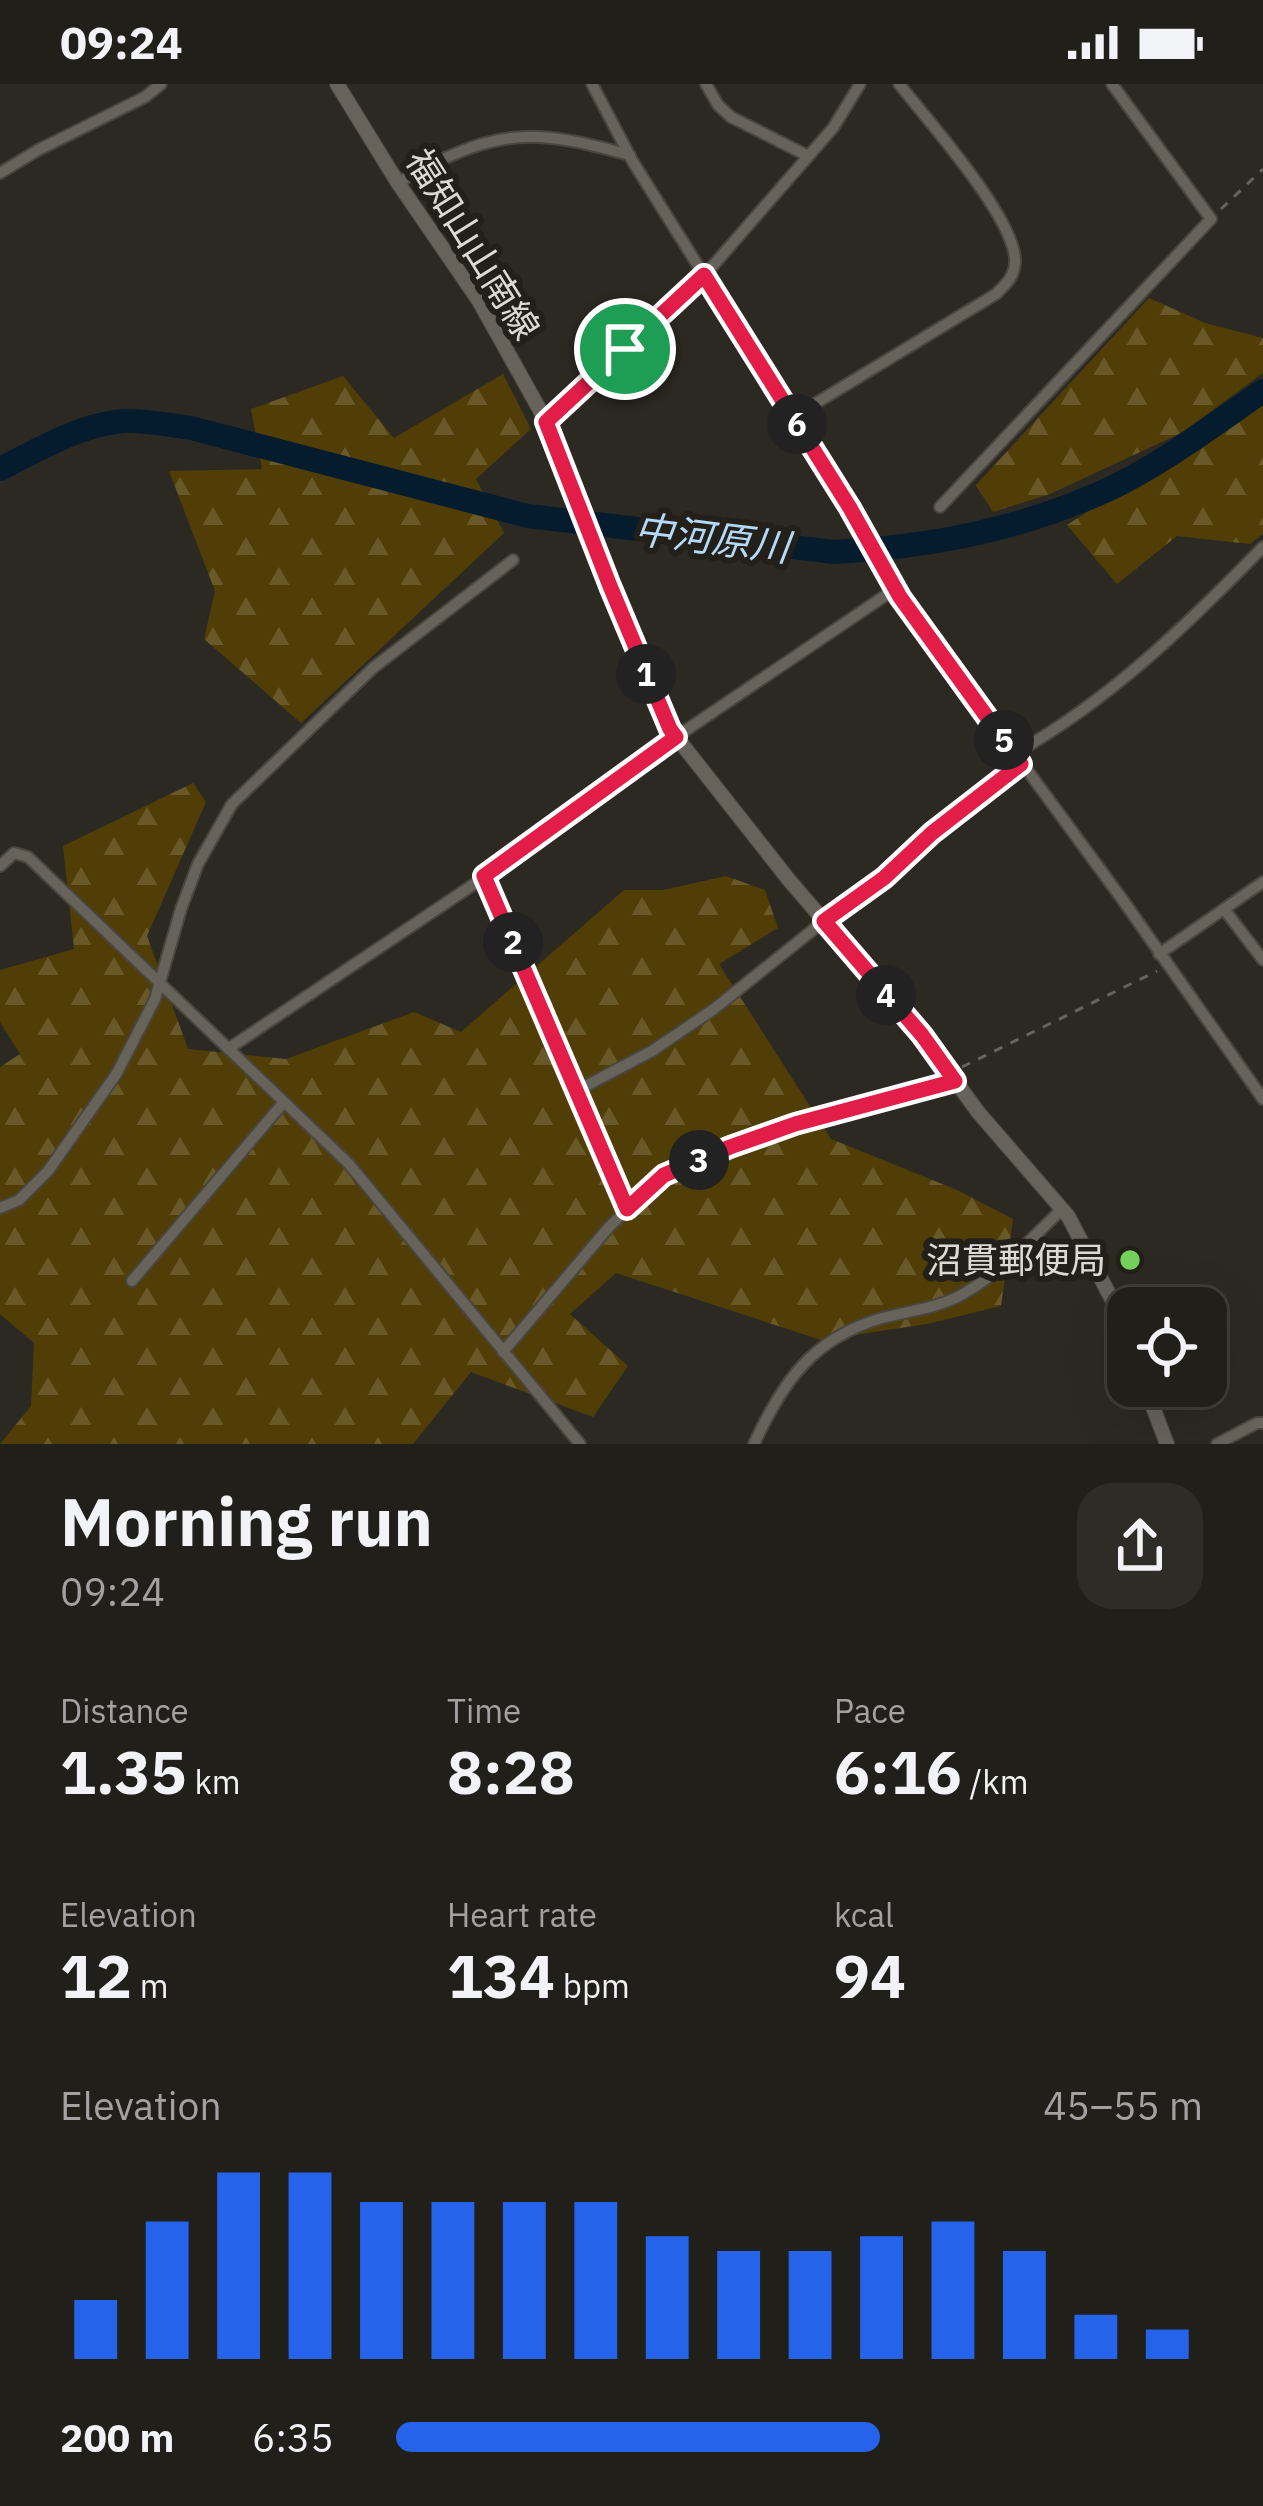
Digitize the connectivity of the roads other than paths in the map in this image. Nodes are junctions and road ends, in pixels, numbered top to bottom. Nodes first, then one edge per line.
1 (161, 84) edge
2 (338, 84) edge
3 (592, 84) edge
4 (706, 84) edge
5 (860, 84) edge
6 (899, 84) edge
7 (1112, 84) edge
8 (630, 155) junction
9 (808, 156) junction
10 (0, 173) edge
11 (398, 183) junction
12 (704, 275) junction
13 (793, 417) junction
14 (546, 422) junction
15 (940, 507) dead end
16 (1263, 547) edge
17 (513, 560) dead end
18 (896, 590) junction
19 (676, 737) junction
20 (1018, 759) junction
21 (0, 866) edge
22 (484, 876) junction
23 (1263, 882) edge
24 (1224, 910) junction
25 (824, 921) junction
26 (1159, 954) junction
27 (1263, 960) edge
28 (160, 981) junction
29 (228, 1049) junction
30 (578, 1090) junction
31 (1263, 1099) edge
32 (284, 1102) junction
33 (647, 1190) road end
34 (0, 1208) edge
35 (627, 1209) junction
36 (1061, 1209) junction
37 (132, 1281) dead end
38 (1107, 1289) edge
39 (503, 1352) junction
40 (1153, 1407) edge
41 (1263, 1423) edge
42 (580, 1444) edge
43 (754, 1444) edge
44 (1167, 1444) edge
45 (1217, 1444) edge

1 - 10 street
2 - 11 main road, 福知山山南線
3 - 8 street
4 - 9 street
5 - 9 street
6 - 13 street
7 - 15 street
8 - 11 street
8 - 12 street
9 - 12 street
11 - 14 main road, 福知山山南線
12 - 13 street
12 - 14 street
13 - 18 street
14 - 19 main road, 福知山山南線
16 - 20 street
17 - 28 street
18 - 19 street
18 - 20 street
19 - 22 street
19 - 25 main road, 福知山山南線
20 - 25 street
20 - 26 street
21 - 28 street
22 - 29 street
22 - 30 street
23 - 24 street
24 - 26 street
24 - 27 street
25 - 30 street
25 - 36 main road, 福知山山南線
26 - 31 street
28 - 29 street
28 - 34 street
29 - 32 street
30 - 35 street
32 - 37 street
32 - 39 street
33 - 35 street
35 - 39 street
36 - 38 main road, 福知山山南線
36 - 43 street
39 - 42 street
40 - 44 main road
41 - 45 street

